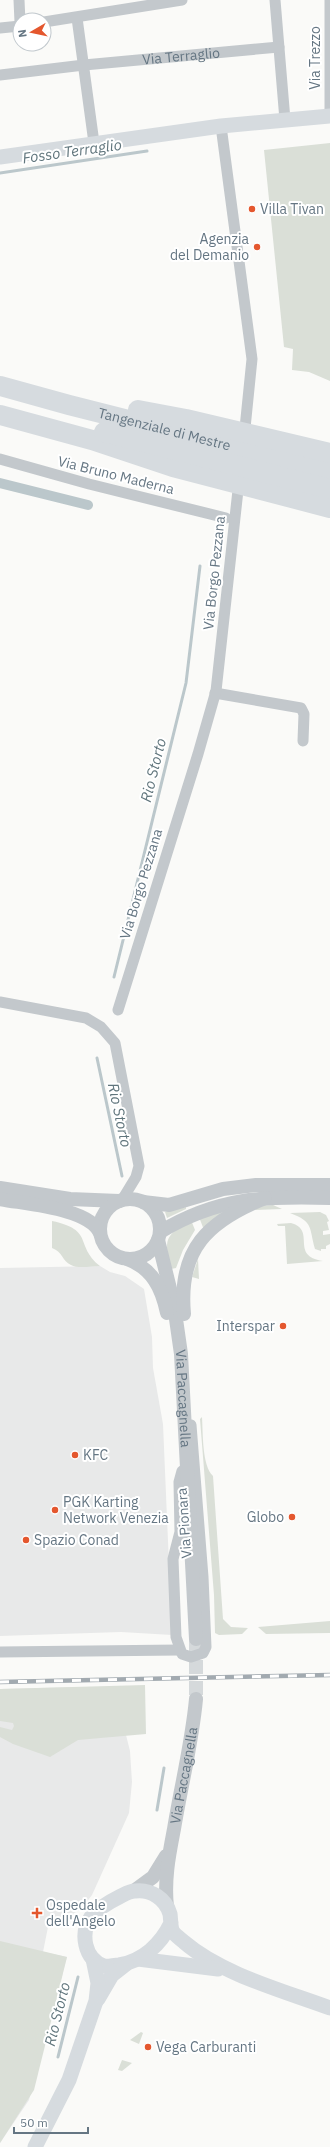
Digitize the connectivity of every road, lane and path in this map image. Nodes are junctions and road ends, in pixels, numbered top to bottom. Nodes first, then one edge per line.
1 (19, 0) edge
2 (182, 0) edge
3 (275, 0) edge
4 (330, 0) edge
5 (20, 12) edge
6 (76, 18) junction
7 (52, 21) edge
8 (12, 27) edge
9 (0, 28) edge
10 (279, 47) junction
11 (84, 65) junction
12 (0, 75) edge
13 (330, 116) edge
14 (285, 120) junction
15 (220, 126) junction
16 (94, 143) junction
17 (0, 157) edge
18 (0, 375) edge
19 (0, 386) edge
20 (0, 404) edge
21 (0, 415) edge
22 (182, 443) junction
23 (330, 454) edge
24 (0, 459) edge
25 (262, 463) junction
26 (330, 471) edge
27 (330, 489) edge
28 (330, 508) edge
29 (226, 518) dead end
30 (215, 693) junction
31 (303, 741) dead end
32 (0, 1002) edge
33 (118, 1010) dead end
34 (330, 1185) edge
35 (0, 1188) edge
36 (266, 1198) junction
37 (330, 1198) edge
38 (0, 1199) edge
39 (120, 1200) junction
40 (143, 1202) junction
41 (100, 1233) junction
42 (159, 1236) junction
43 (127, 1259) junction
44 (182, 1358) junction
45 (182, 1472) junction
46 (191, 1560) junction
47 (196, 1639) tunnel mouth
48 (179, 1650) junction
49 (0, 1652) edge
50 (196, 1699) tunnel mouth
51 (169, 1851) junction
52 (134, 1890) junction
53 (167, 1907) junction
54 (171, 1923) junction
55 (93, 1959) junction
56 (132, 1961) junction
57 (231, 1972) junction
58 (96, 2001) junction
59 (330, 2008) edge
60 (35, 2147) edge

1 - 5 street
2 - 6 street
3 - 10 street
4 - 13 street, Via Trezzo
6 - 7 street
6 - 11 street
8 - 9 street
10 - 11 street, Via Terraglio
10 - 14 street
11 - 12 street, Via Terraglio
11 - 16 street
13 - 14 main road
14 - 15 main road
15 - 16 main road
15 - 30 street, Via Borgo Pezzana
16 - 17 main road
18 - 22 highway
19 - 22 highway, Tangenziale di Mestre
20 - 22 highway, Tangenziale di Mestre
21 - 22 highway
22 - 25 highway
22 - 25 highway, Tangenziale di Mestre
23 - 25 highway
24 - 29 street, Via Bruno Maderna
25 - 26 highway, Tangenziale di Mestre
25 - 27 highway, Tangenziale di Mestre
25 - 28 highway
30 - 31 street
30 - 33 street, Via Borgo Pezzana
32 - 39 street
34 - 40 street
35 - 39 street
36 - 37 street
36 - 42 street
36 - 44 street
38 - 41 street
39 - 40 street
39 - 41 street
40 - 42 street
41 - 43 street
42 - 43 street
42 - 44 street, Via Paccagnella
43 - 45 street, Via Paccagnella
44 - 46 street, Via Paccagnella
44 - 48 street, Via Pionara
45 - 46 street, Via Paccagnella
45 - 48 street, Via Pionara
46 - 47 street, Via Paccagnella
48 - 49 street, Via Pionara
50 - 51 street, Via Paccagnella
51 - 52 street, Via Paccagnella
51 - 53 street, Via Paccagnella
52 - 53 main road
52 - 55 main road
53 - 54 main road
54 - 56 main road
54 - 57 main road
55 - 56 main road
55 - 58 main road
56 - 57 main road
56 - 58 main road
57 - 59 main road
58 - 60 main road

